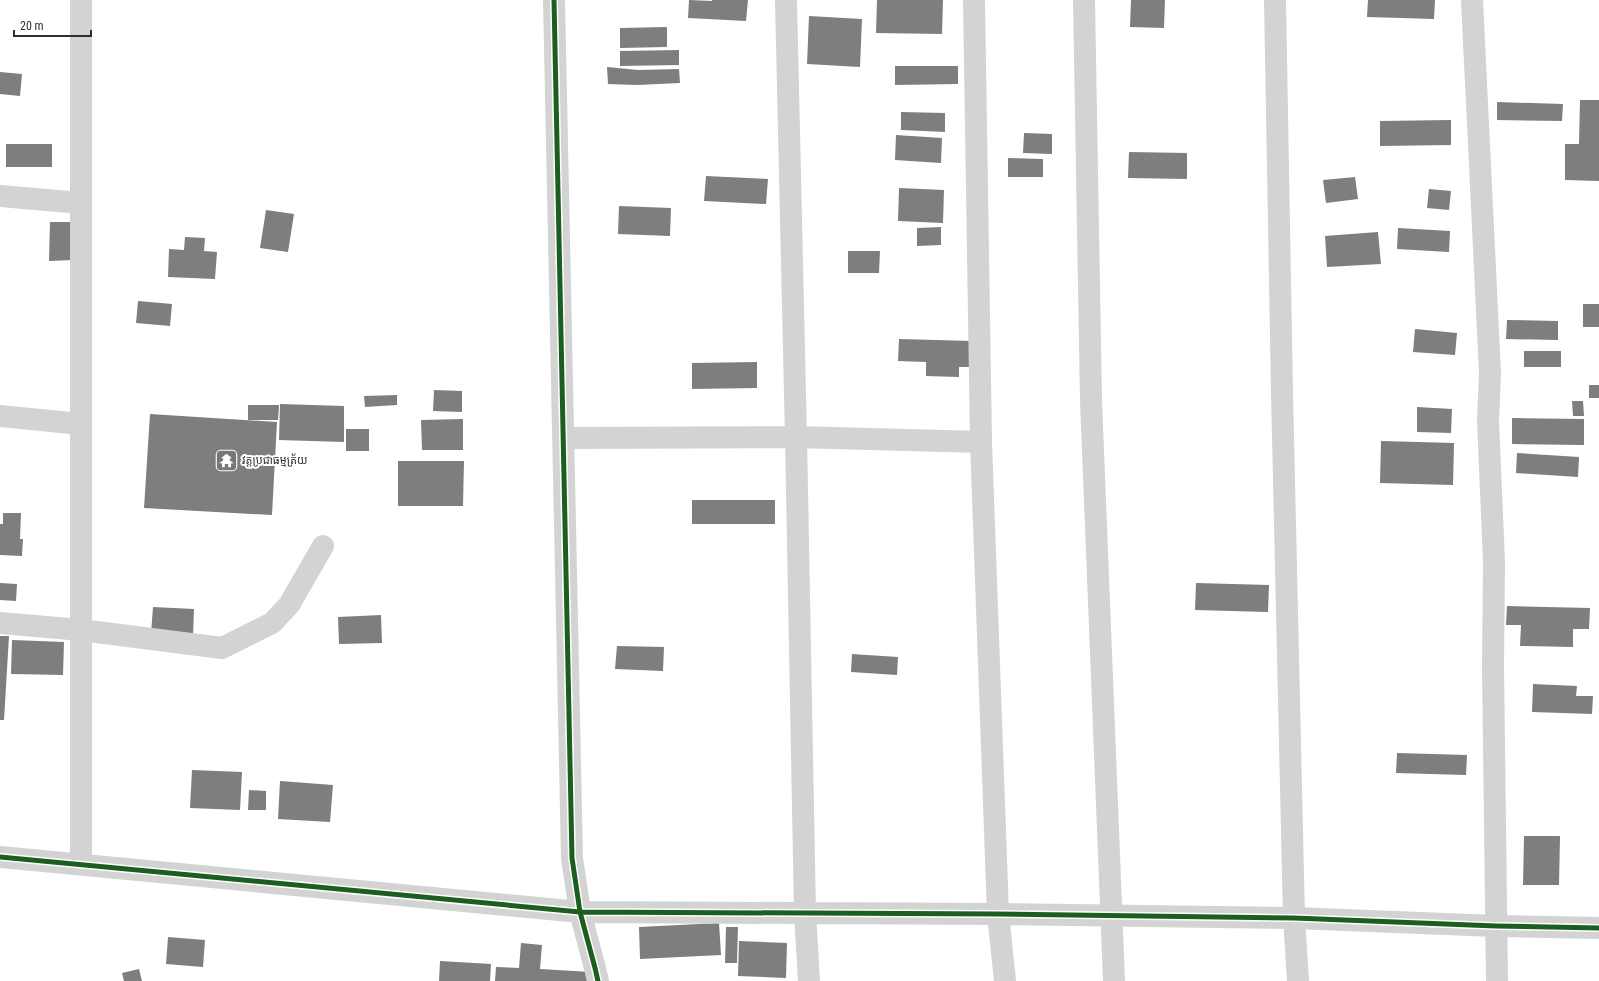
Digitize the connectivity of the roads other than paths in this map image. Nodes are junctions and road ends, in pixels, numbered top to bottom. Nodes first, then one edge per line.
1 (81, 0) edge
2 (554, 0) edge
3 (786, 0) edge
4 (974, 0) edge
5 (1084, 0) edge
6 (1275, 0) edge
7 (1472, 0) edge
8 (0, 196) edge
9 (81, 203) junction
10 (0, 416) edge
11 (82, 424) junction
12 (796, 437) junction
13 (563, 438) junction
14 (981, 442) junction
15 (323, 546) dead end
16 (0, 622) edge
17 (81, 630) junction
18 (0, 857) edge
19 (82, 864) junction
20 (580, 912) junction
21 (805, 913) junction
22 (998, 914) junction
23 (1111, 916) junction
24 (1294, 918) junction
25 (1496, 926) junction
26 (1599, 928) edge
27 (598, 981) edge
28 (809, 981) edge
29 (1005, 981) edge
30 (1114, 981) edge
31 (1298, 981) edge
32 (1497, 981) edge

1 - 9 street
2 - 13 street
3 - 12 street
4 - 14 street
5 - 23 street
6 - 24 street
7 - 25 street
8 - 9 street
9 - 11 street
10 - 11 street
11 - 17 street
12 - 13 street
12 - 14 street
12 - 21 street
13 - 20 street
14 - 22 street
15 - 17 street
16 - 17 street
17 - 19 street
18 - 19 street
19 - 20 street
20 - 21 street
20 - 27 street
21 - 22 street
21 - 28 street
22 - 23 street
22 - 29 street
23 - 24 street
23 - 30 street
24 - 25 street
24 - 31 street
25 - 26 street
25 - 32 street

